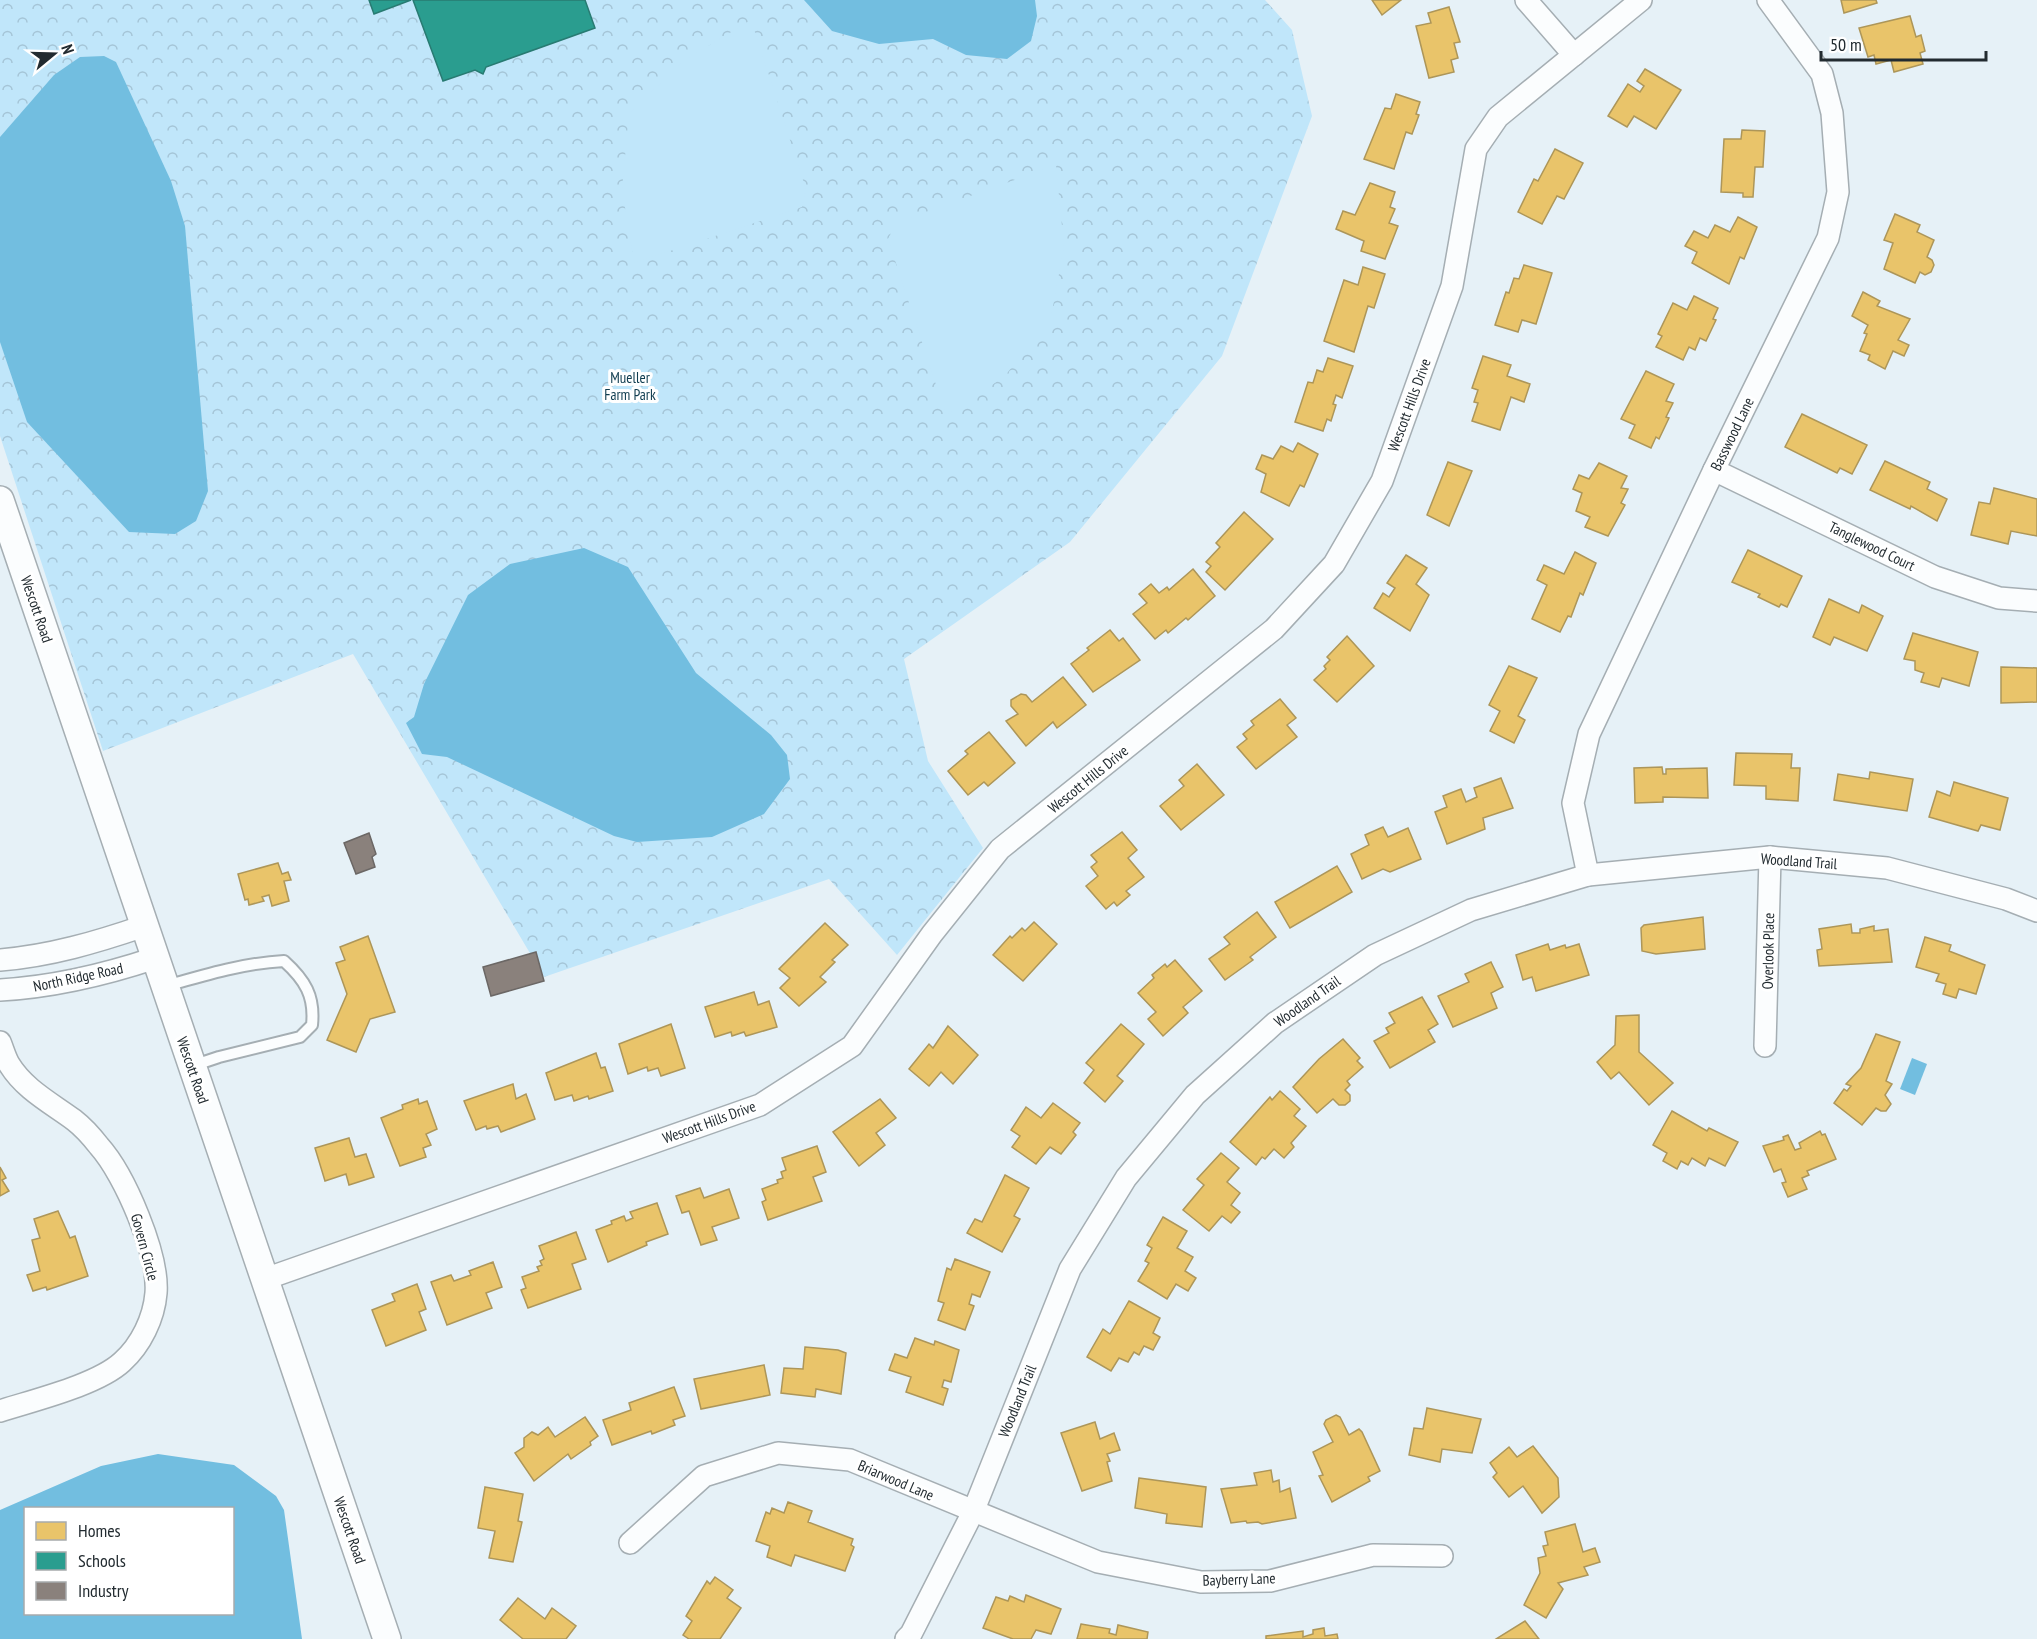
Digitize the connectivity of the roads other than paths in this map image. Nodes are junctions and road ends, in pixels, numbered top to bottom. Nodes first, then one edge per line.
1 (1526, 0) edge
2 (1641, 0) edge
3 (1768, 0) edge
4 (1574, 55) junction
5 (1714, 470) junction
6 (0, 500) edge
7 (2037, 601) edge
8 (1770, 857) junction
9 (1588, 874) junction
10 (2037, 911) edge
11 (144, 926) junction
12 (155, 958) junction
13 (0, 960) edge
14 (165, 986) junction
15 (0, 990) edge
16 (0, 1042) edge
17 (1766, 1046) dead end
18 (192, 1066) junction
19 (265, 1279) junction
20 (0, 1412) edge
21 (973, 1512) junction
22 (630, 1543) dead end
23 (1442, 1556) dead end
24 (387, 1639) edge
25 (906, 1639) edge

1 - 4 street
2 - 4 street, Wescott Hills Drive
3 - 5 street, Basswood Lane
4 - 19 street, Wescott Hills Drive
5 - 7 street, Tanglewood Court
5 - 9 street, Basswood Lane
6 - 11 street, Wescott Road
8 - 9 street, Woodland Trail
8 - 10 street, Woodland Trail
8 - 17 street, Overlook Place
9 - 21 street, Woodland Trail
11 - 12 street, Wescott Road
11 - 13 street, North Ridge Road
12 - 14 street, Wescott Road
12 - 15 street, North Ridge Road
14 - 18 street, Wescott Road
14 - 18 lane
16 - 20 street, Govern Circle
18 - 19 street, Wescott Road
19 - 24 street, Wescott Road
21 - 22 street, Briarwood Lane
21 - 23 street, Bayberry Lane
21 - 25 street, Woodland Trail

